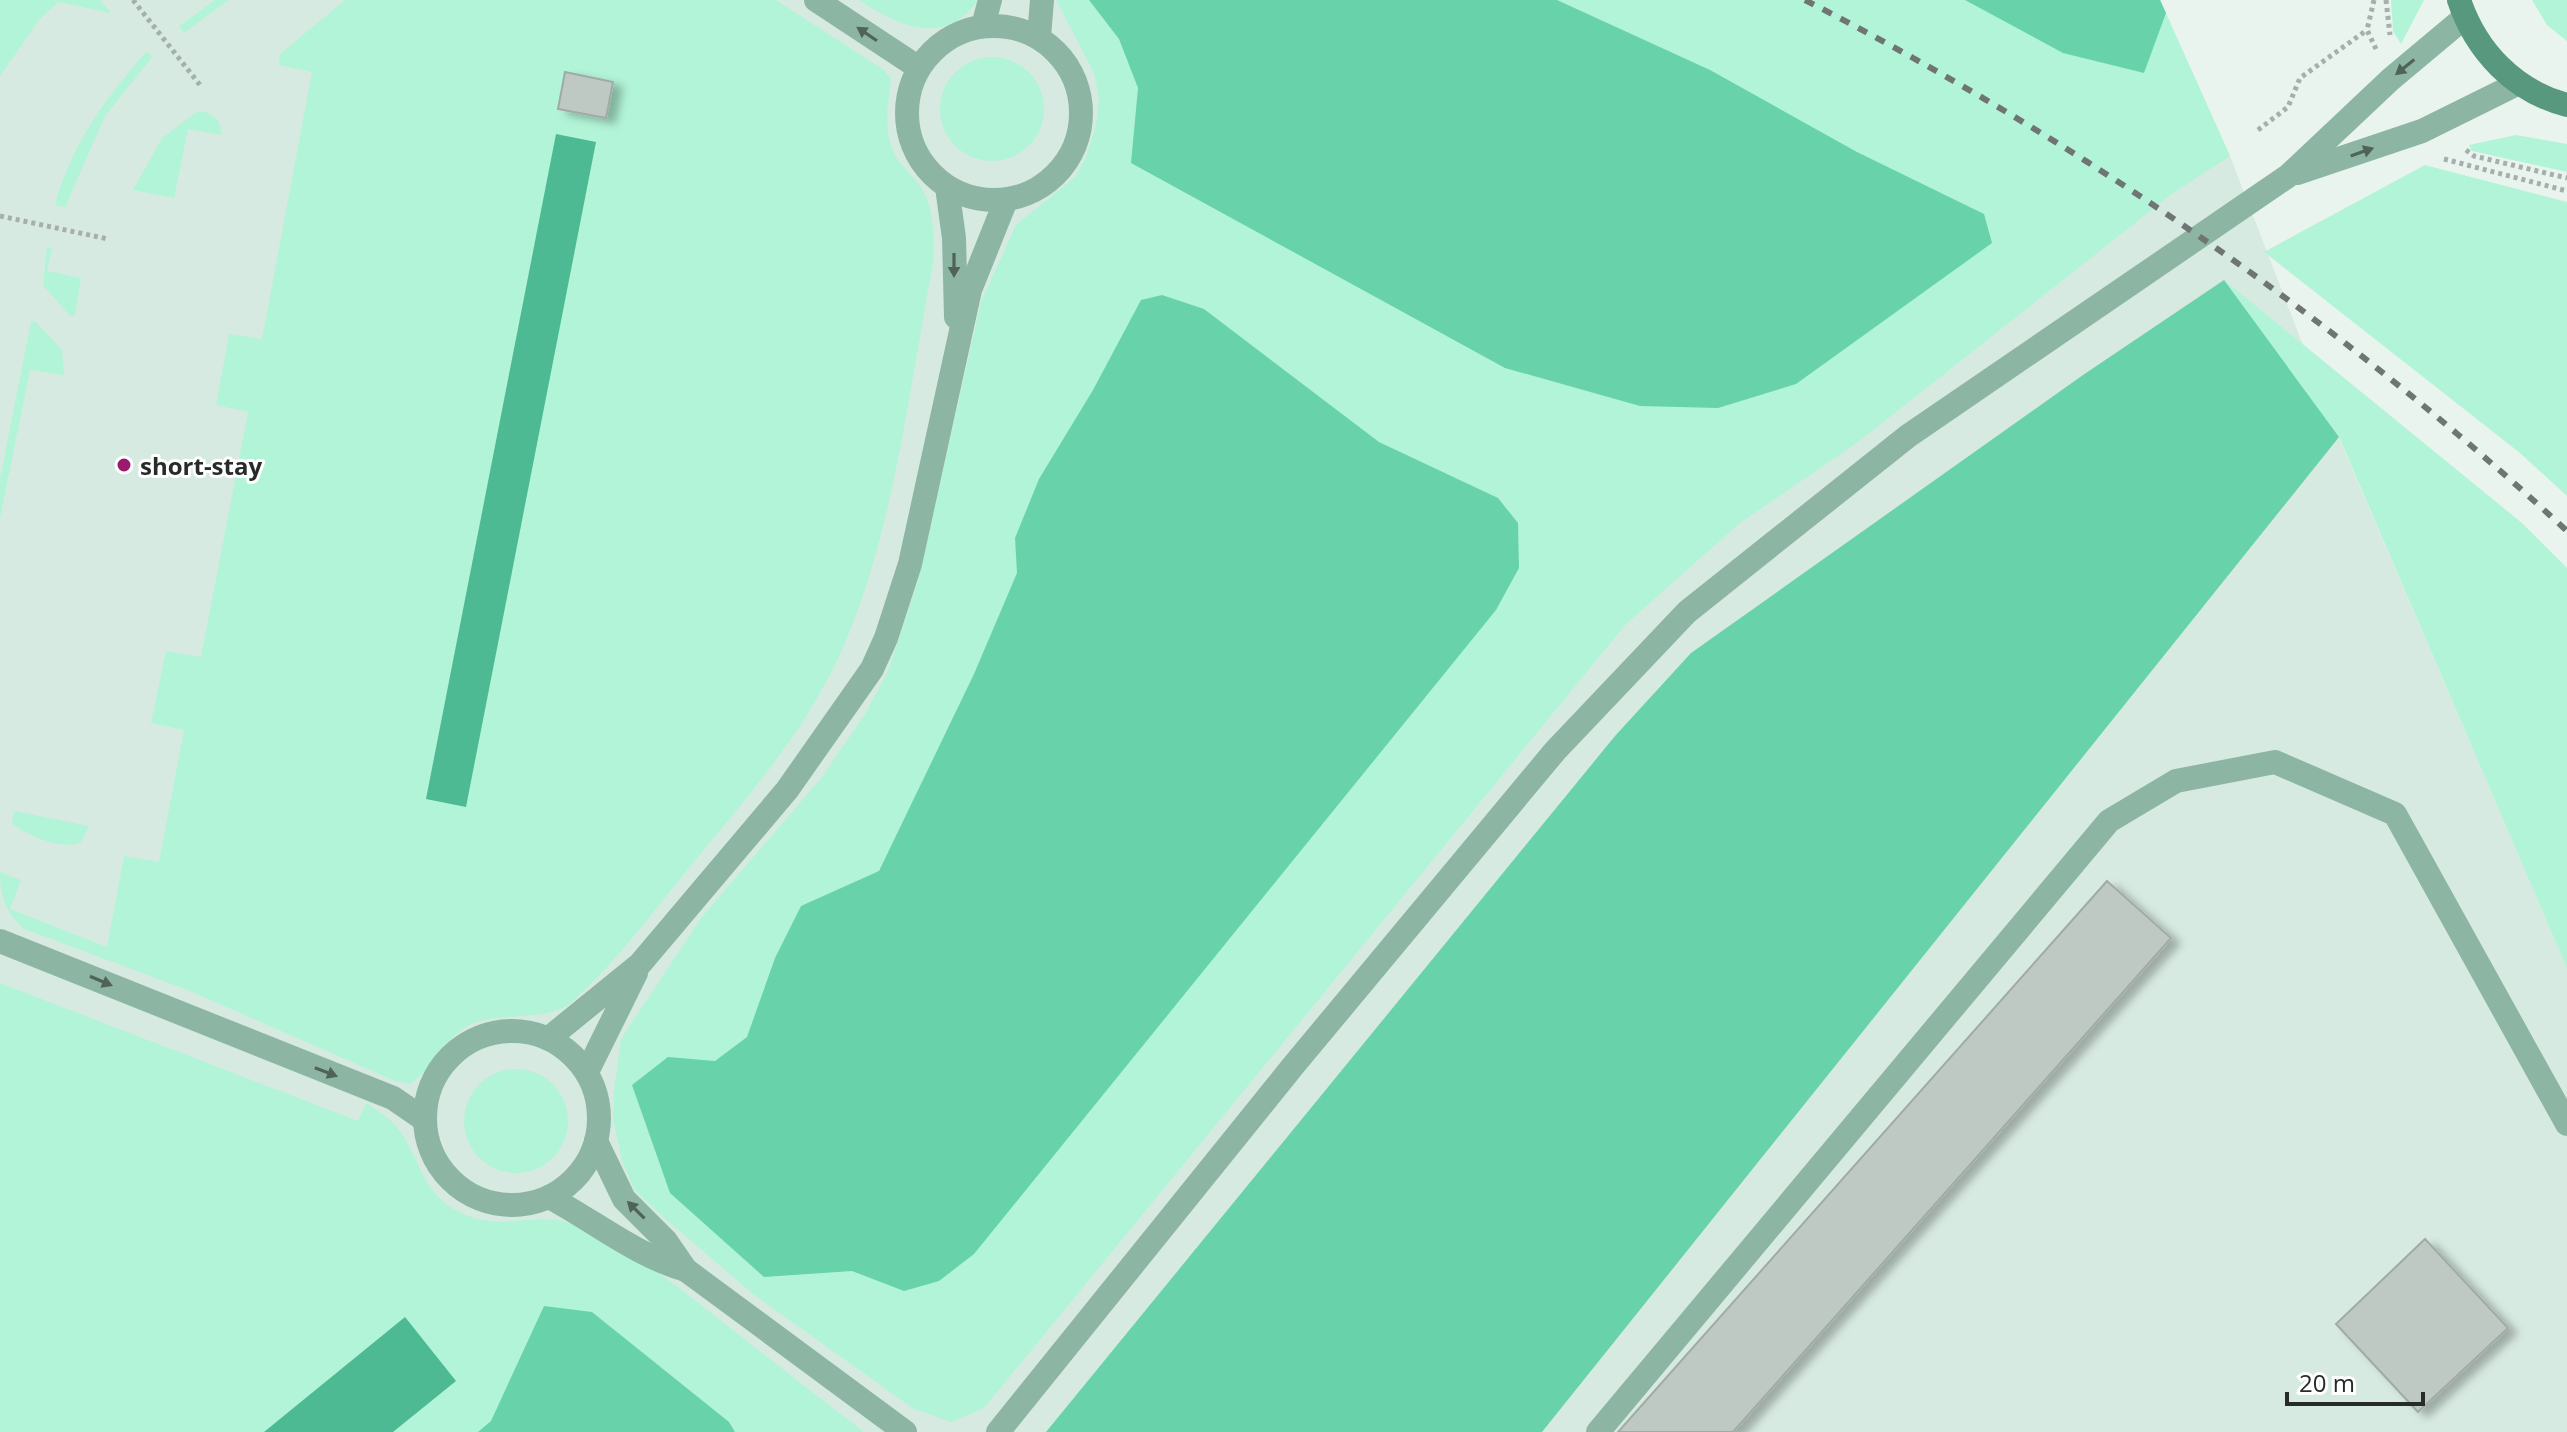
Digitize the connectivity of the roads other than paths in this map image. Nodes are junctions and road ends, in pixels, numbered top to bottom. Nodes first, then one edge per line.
1 (816, 0) edge
2 (990, 0) edge
3 (1042, 0) edge
4 (2462, 9) edge
5 (983, 26) junction
6 (1039, 37) junction
7 (919, 68) junction
8 (2519, 83) junction
9 (2567, 105) edge
10 (2288, 176) junction
11 (947, 187) junction
12 (1006, 200) junction
13 (957, 343) junction
14 (0, 941) edge
15 (640, 964) junction
16 (549, 1038) junction
17 (587, 1072) junction
18 (425, 1120) junction
19 (2567, 1124) edge
20 (596, 1141) junction
21 (549, 1197) junction
22 (686, 1270) junction
23 (905, 1432) edge
24 (998, 1432) edge
25 (1598, 1432) edge

7 -> 1 lane
2 - 5 lane
3 - 6 lane
4 - 8 main road
4 -> 10 lane
5 - 6 lane
5 - 7 lane
6 - 12 lane
7 - 11 lane
8 - 9 main road
10 -> 8 lane
10 - 24 lane
11 - 12 lane
11 -> 13 lane
12 - 13 lane
13 - 15 lane
14 -> 18 lane
15 - 16 lane
15 - 17 lane
16 - 17 lane
16 - 18 lane
17 - 20 lane
18 - 21 lane
19 - 25 lane
20 - 21 lane
22 -> 20 lane
21 - 22 lane
22 - 23 lane

